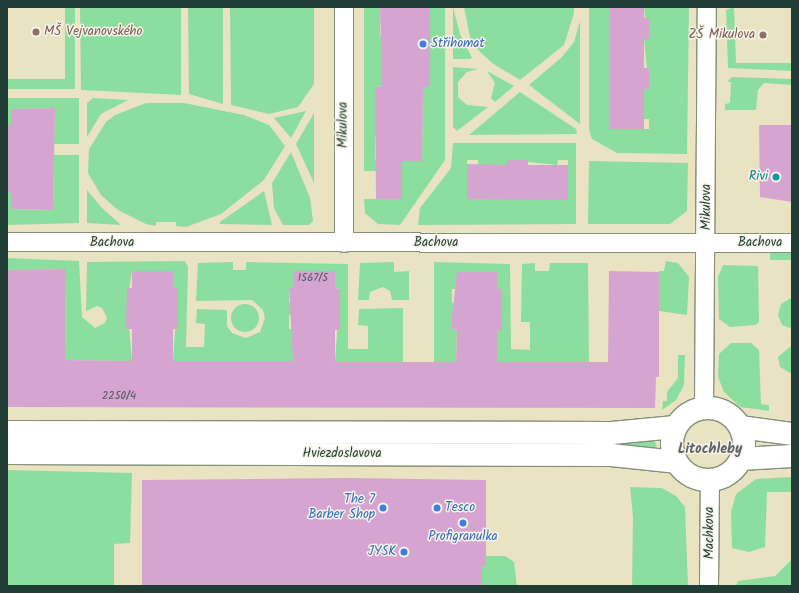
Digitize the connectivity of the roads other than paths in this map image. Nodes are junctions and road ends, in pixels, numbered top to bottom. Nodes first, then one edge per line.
1 (344, 7) edge
2 (707, 7) edge
3 (7, 242) edge
4 (344, 243) junction
5 (707, 243) junction
6 (792, 243) edge
7 (704, 407) junction
8 (675, 427) junction
9 (740, 427) junction
10 (7, 432) edge
11 (792, 434) edge
12 (7, 453) edge
13 (792, 456) edge
14 (741, 459) junction
15 (676, 462) junction
16 (710, 480) junction
17 (709, 586) edge

1 - 4 street, Mikulova
2 - 5 street, Mikulova
3 - 4 street, Bachova
4 - 5 street, Bachova
5 - 6 street, Bachova
5 - 7 street, Mikulova
7 - 8 street
7 - 9 street
8 - 10 street, Hviezdoslavova
8 - 15 street
9 - 11 street
9 - 14 street
12 - 15 street, Hviezdoslavova
13 - 14 street
14 - 16 street
15 - 16 street
16 - 17 street, Machkova

